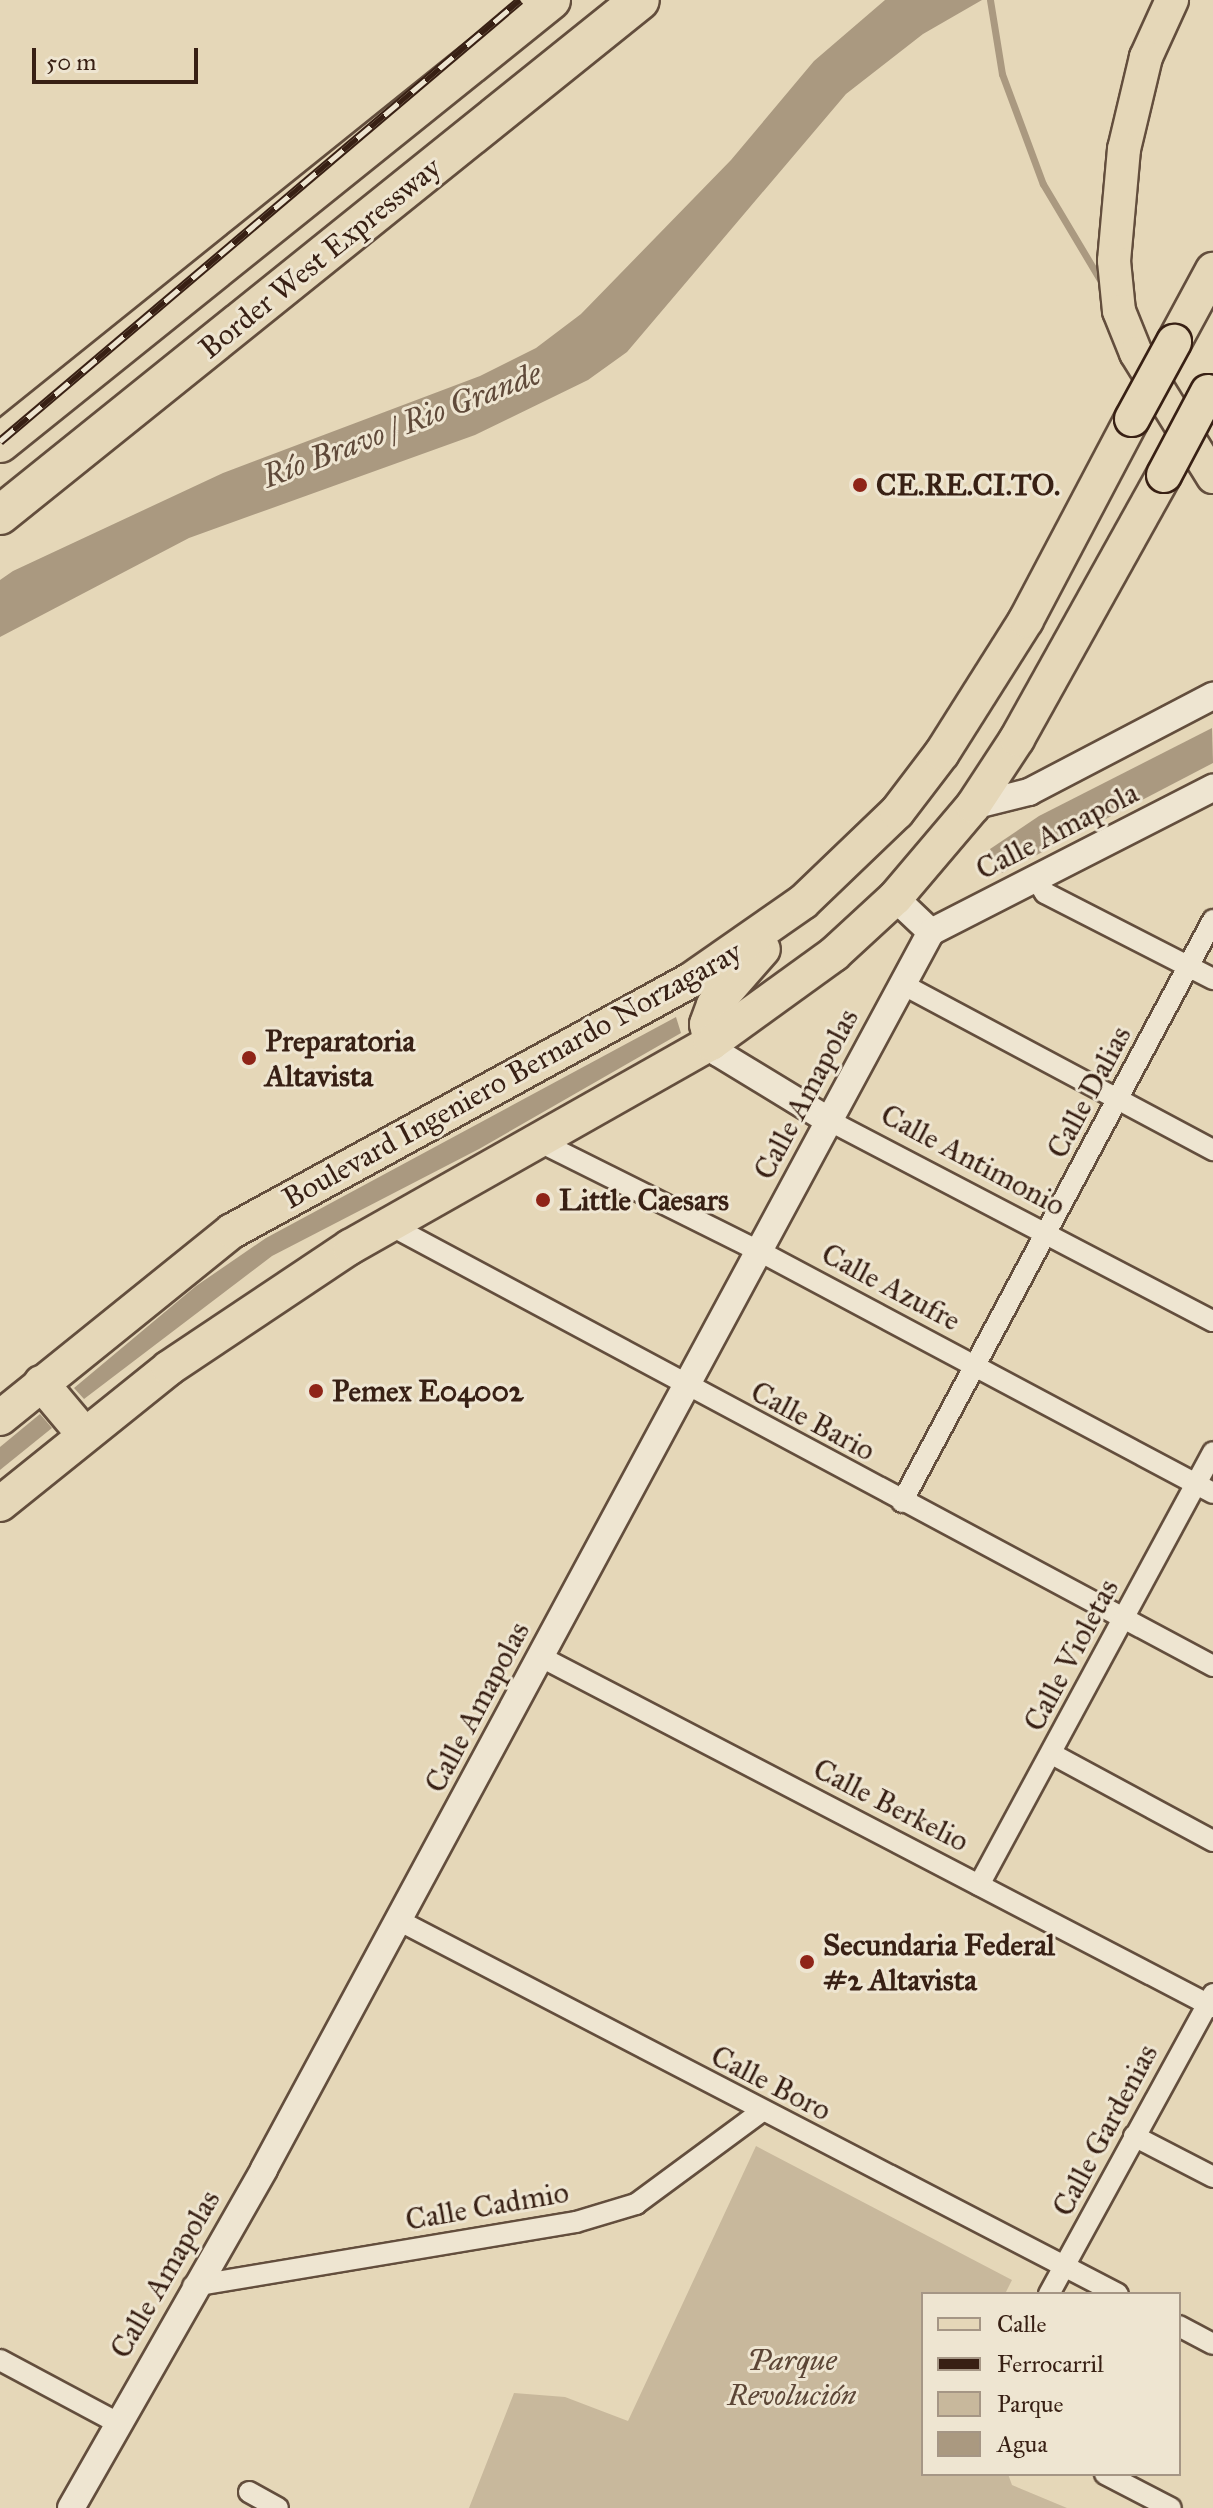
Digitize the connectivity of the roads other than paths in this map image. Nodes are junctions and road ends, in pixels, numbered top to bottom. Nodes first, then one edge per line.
1 (551, 0) edge
2 (640, 0) edge
3 (1172, 0) edge
4 (1213, 270) edge
5 (1211, 388) edge
6 (0, 443) edge
7 (1213, 477) edge
8 (0, 515) edge
9 (1213, 696) edge
10 (1208, 798) edge
11 (973, 806) junction
12 (1035, 877) junction
13 (895, 898) junction
14 (1213, 920) edge
15 (775, 924) junction
16 (931, 932) junction
17 (1189, 966) junction
18 (1213, 979) edge
19 (902, 984) junction
20 (711, 1043) junction
21 (1119, 1101) junction
22 (828, 1120) junction
23 (538, 1141) junction
24 (1213, 1150) edge
25 (388, 1224) junction
26 (1048, 1235) junction
27 (759, 1251) junction
28 (1213, 1321) edge
29 (975, 1366) junction
30 (686, 1387) junction
31 (62, 1407) junction
32 (0, 1418) edge
33 (1213, 1452) edge
34 (1204, 1488) edge
35 (902, 1502) junction
36 (0, 1504) edge
37 (1126, 1617) junction
38 (541, 1657) junction
39 (1213, 1666) edge
40 (1052, 1754) junction
41 (1213, 1841) edge
42 (979, 1885) junction
43 (398, 1920) junction
44 (1211, 2002) edge
45 (761, 2112) junction
46 (1134, 2136) junction
47 (1213, 2177) edge
48 (1066, 2267) junction
49 (193, 2286) junction
50 (1050, 2292) edge
51 (1114, 2292) edge
52 (1181, 2327) edge
53 (1213, 2344) edge
54 (0, 2360) edge
55 (118, 2423) junction
56 (1109, 2476) edge
57 (249, 2492) dead end
58 (71, 2508) edge
59 (278, 2508) edge
60 (1171, 2508) edge

1 - 6 highway, Border West Expressway
2 - 8 highway, Border West Expressway
3 - 7 main road
4 - 15 highway, Boulevard Ingeniero Bernardo Norzagaray, bridge
5 - 11 highway, Boulevard Ingeniero Bernardo Norzagaray, bridge
9 - 11 street
10 - 12 street, Calle Amapola
11 - 13 highway, Boulevard Ingeniero Bernardo Norzagaray
12 - 16 street, Calle Amapola
12 - 17 street
13 - 16 street
13 - 20 highway, Boulevard Ingeniero Bernardo Norzagaray
14 - 17 street, Calle Dalias
15 - 20 highway
15 - 31 highway, Boulevard Ingeniero Bernardo Norzagaray
16 - 19 street, Calle Amapolas
17 - 18 street
17 - 21 street, Calle Dalias
19 - 21 street
19 - 22 street, Calle Amapolas
20 - 22 street, Calle Antimonio
20 - 23 highway, Boulevard Ingeniero Bernardo Norzagaray
21 - 24 street
21 - 26 street, Calle Dalias
22 - 26 street, Calle Antimonio
22 - 27 street, Calle Amapolas
23 - 25 highway, Boulevard Ingeniero Bernardo Norzagaray
23 - 27 street, Calle Azufre
25 - 30 street, Calle Bario
25 - 31 highway, Boulevard Ingeniero Bernardo Norzagaray
26 - 28 street, Calle Antimonio
26 - 29 street, Calle Dalias
27 - 29 street, Calle Azufre
27 - 30 street, Calle Amapolas
29 - 34 street, Calle Azufre
29 - 35 street, Calle Dalias
30 - 35 street, Calle Bario
30 - 38 street, Calle Amapolas
31 - 32 highway, Boulevard Ingeniero Bernardo Norzagaray
31 - 36 highway, Boulevard Ingeniero Bernardo Norzagaray
33 - 34 street, Calle Violetas
34 - 37 street, Calle Violetas
35 - 37 street, Calle Bario
37 - 39 street, Calle Bario
37 - 40 street, Calle Violetas
38 - 42 street, Calle Berkelio
38 - 43 street, Calle Amapolas
40 - 41 street
40 - 42 street, Calle Violetas
42 - 44 street, Calle Berkelio
43 - 45 street, Calle Boro
43 - 49 street, Calle Amapolas
44 - 46 street, Calle Gardenias
45 - 48 street, Calle Boro
45 - 49 street, Calle Cadmio
46 - 47 street
46 - 48 street, Calle Gardenias
48 - 50 street, Calle Gardenias
48 - 51 street, Calle Boro
49 - 55 street, Calle Amapolas
52 - 53 street
54 - 55 street
55 - 58 street, Calle Amapolas
56 - 60 street
57 - 59 street

